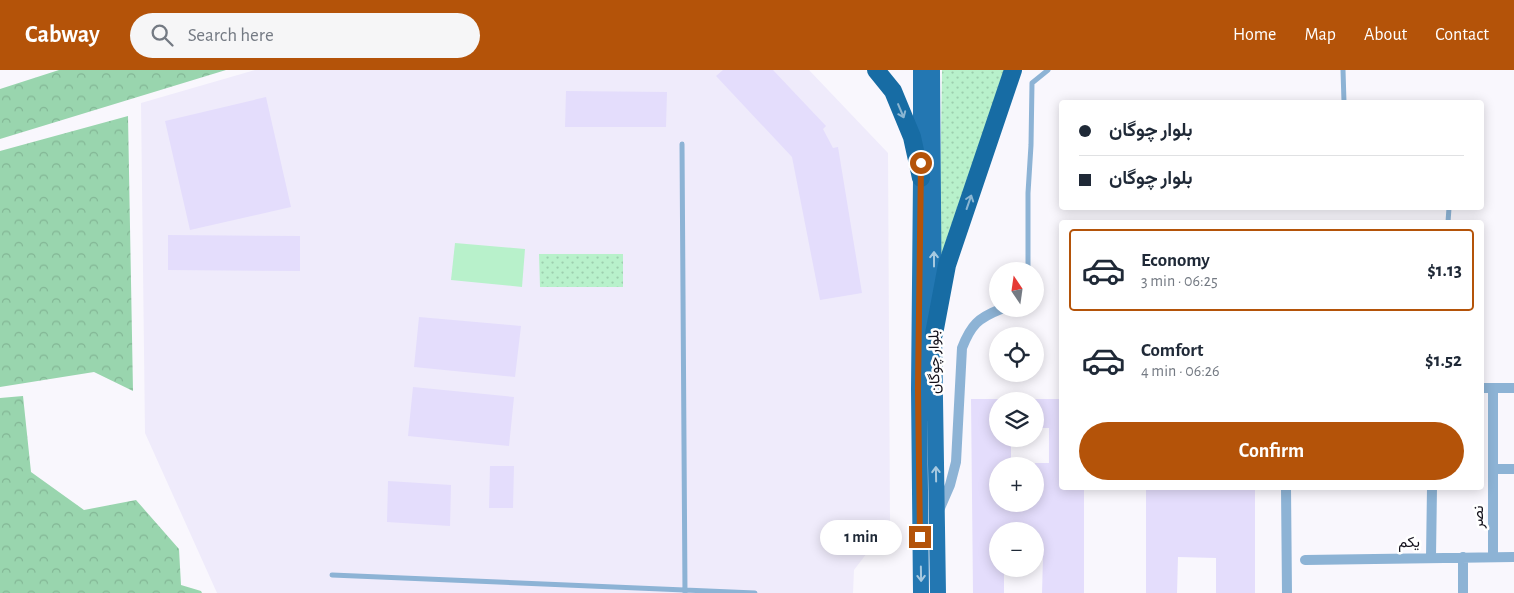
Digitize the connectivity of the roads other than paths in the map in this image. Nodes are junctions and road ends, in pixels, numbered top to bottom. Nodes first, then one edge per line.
1 (876, 70) edge
2 (921, 70) edge
3 (932, 70) edge
4 (1013, 70) edge
5 (1048, 70) edge
6 (1343, 70) edge
7 (1344, 100) edge
8 (682, 144) dead end
9 (922, 178) junction
10 (1028, 262) edge
11 (989, 314) edge
12 (934, 334) junction
13 (1484, 388) edge
14 (1493, 388) junction
15 (1514, 388) edge
16 (1493, 469) junction
17 (1514, 469) edge
18 (1286, 490) edge
19 (1432, 490) edge
20 (936, 516) junction
21 (1514, 556) edge
22 (1431, 557) junction
23 (1463, 557) junction
24 (1493, 557) junction
25 (1305, 560) dead end
26 (332, 575) dead end
27 (685, 591) edge
28 (755, 593) edge
29 (921, 593) edge
30 (938, 593) edge
31 (1287, 593) edge
32 (1463, 593) edge

1 -> 9 highway
2 - 9 main road, بلوار چوگان
12 -> 3 main road, بلوار چوگان
12 -> 4 highway
5 - 10 lane
6 - 7 lane
8 - 27 lane
9 -> 29 main road, بلوار چوگان
11 - 20 street
20 -> 12 main road, بلوار چوگان
13 - 14 street
14 - 15 street
14 - 16 street, نصر
16 - 17 street
16 - 24 street, نصر
18 - 31 street
19 - 22 street
20 - 30 main road, بلوار چوگان
21 - 24 street, یکم
22 - 23 street, یکم
22 - 25 street, یکم
23 - 24 street, یکم
23 - 32 street
26 - 27 lane
27 - 28 lane

